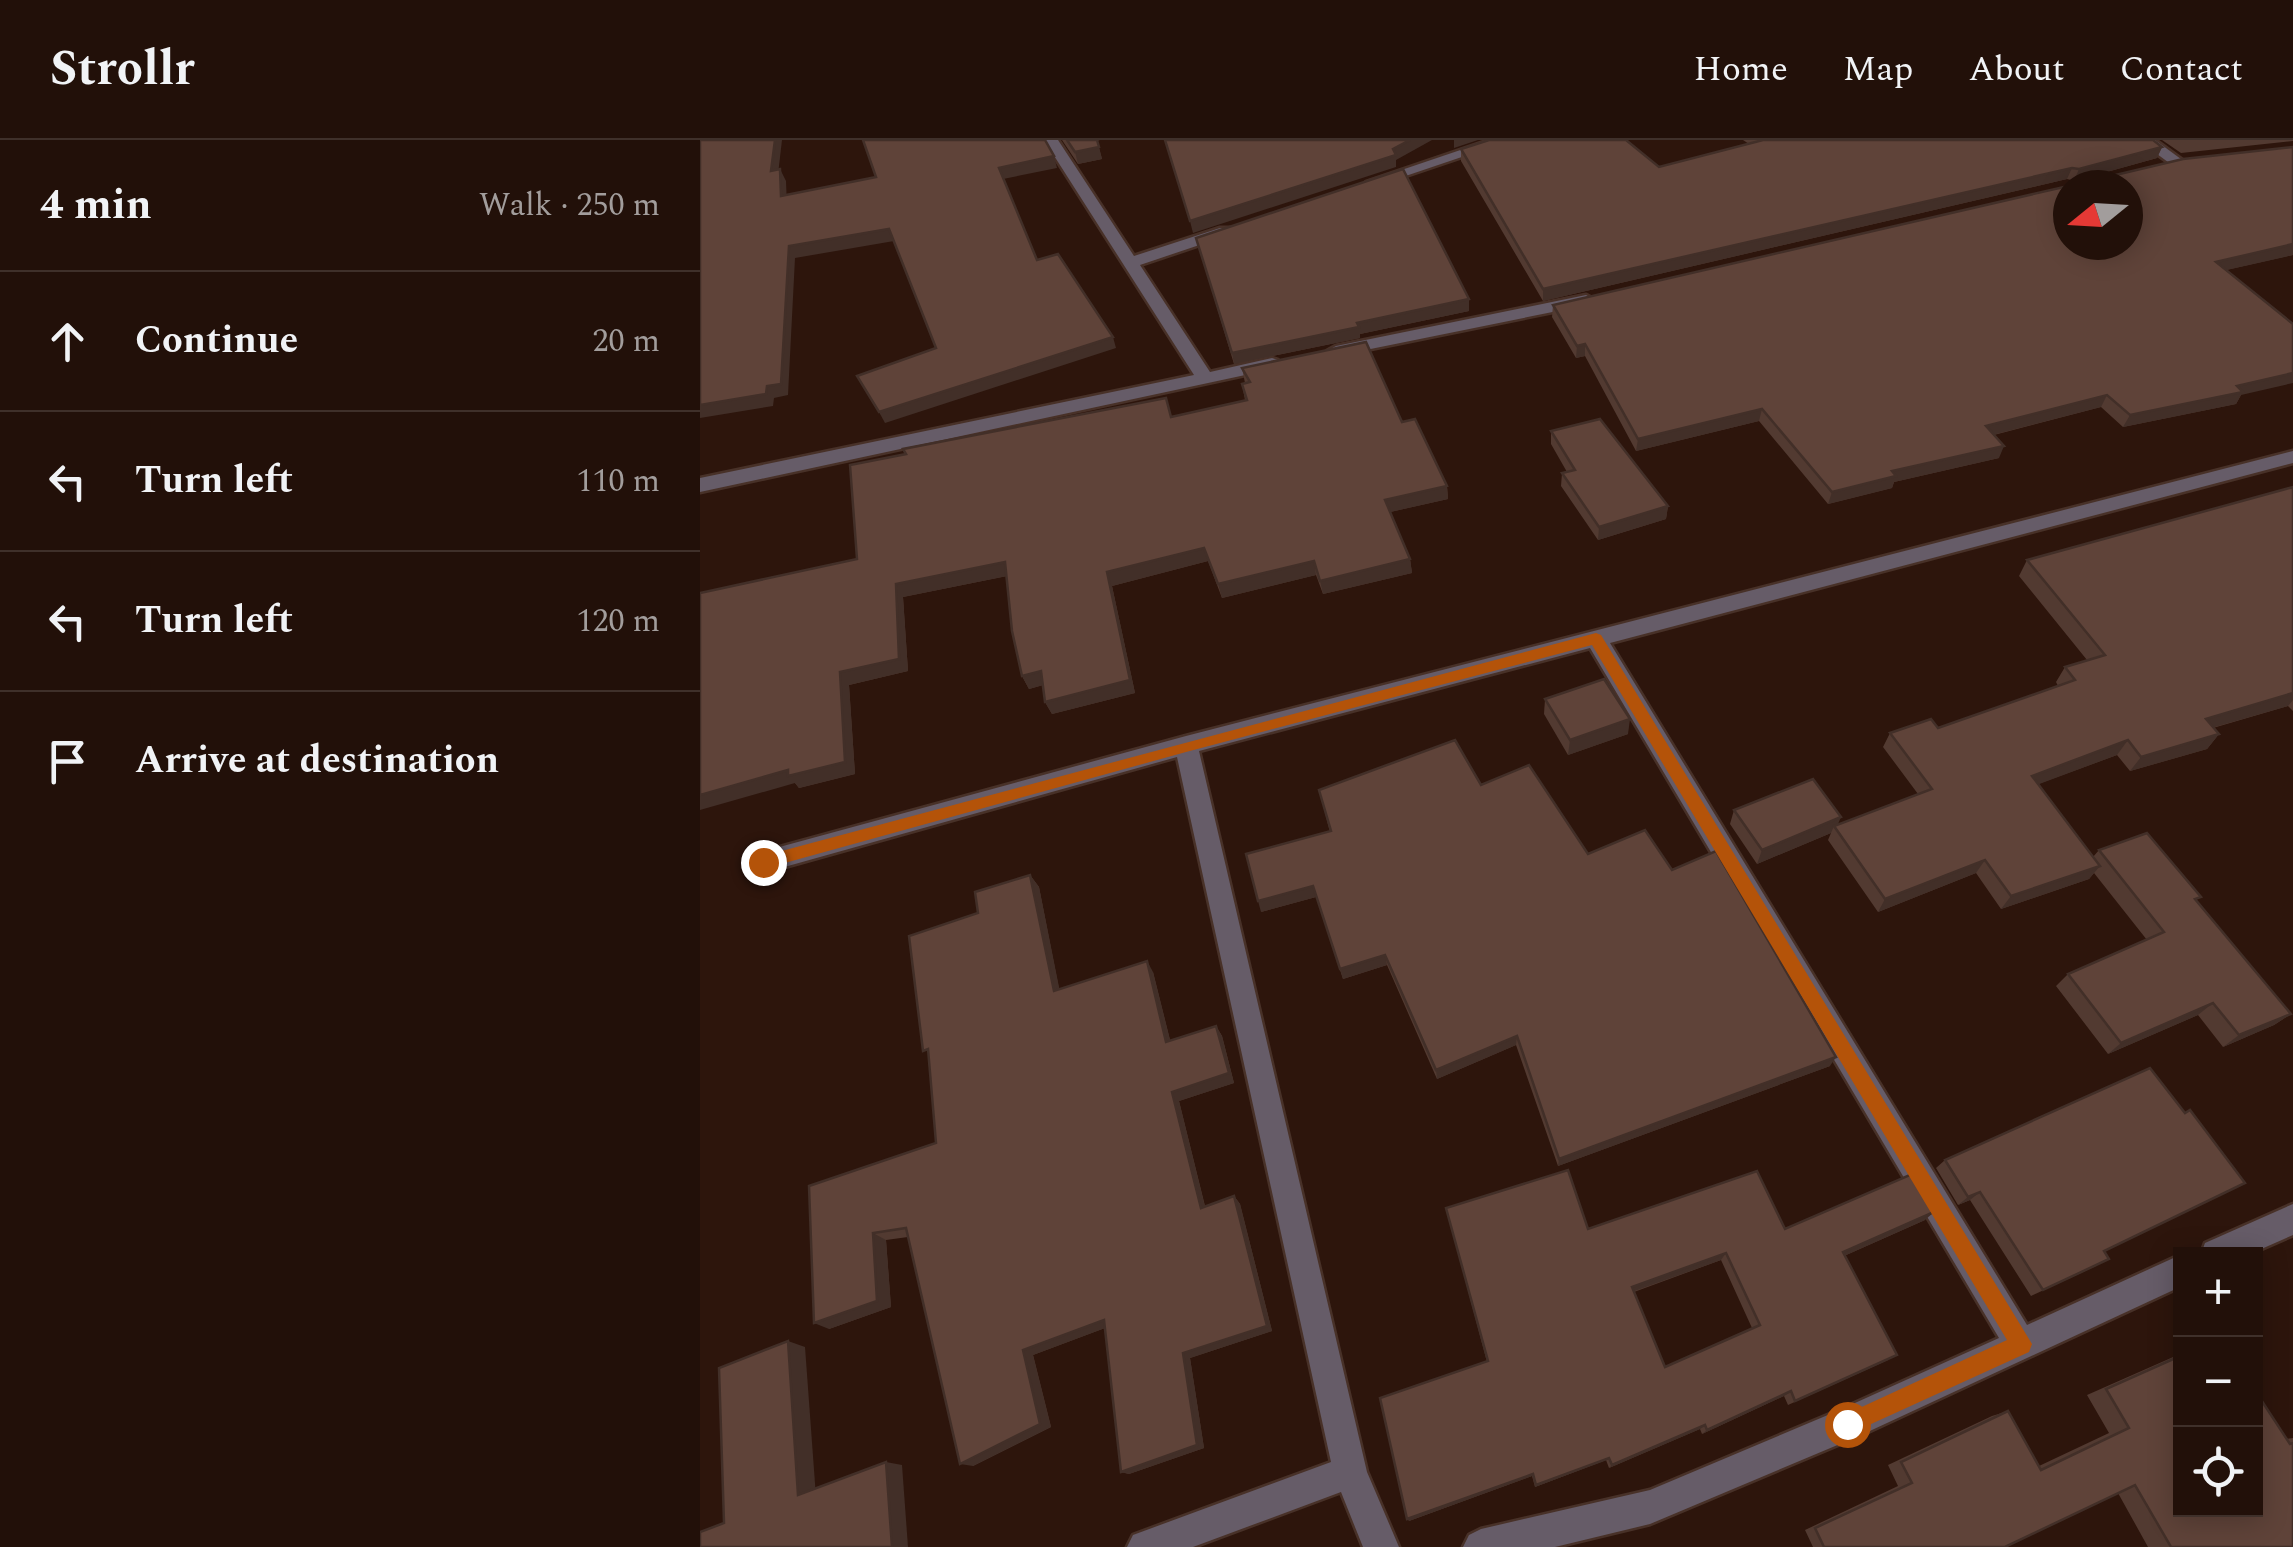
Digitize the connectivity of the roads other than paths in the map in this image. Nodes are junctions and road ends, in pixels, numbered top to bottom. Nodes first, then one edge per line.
1 (1051, 140) edge
2 (1506, 140) edge
3 (2145, 140) edge
4 (1474, 144) edge
5 (2196, 160) edge
6 (2177, 162) junction
7 (2158, 167) edge
8 (1351, 190) edge
9 (1241, 226) edge
10 (1131, 262) junction
11 (1601, 297) edge
12 (1205, 378) junction
13 (2293, 457) edge
14 (700, 485) edge
15 (1596, 638) junction
16 (1186, 746) junction
17 (763, 862) dead end
18 (2293, 1219) edge
19 (2231, 1247) edge
20 (2173, 1274) edge
21 (2021, 1344) junction
22 (1350, 1472) junction
23 (1144, 1547) edge
24 (1381, 1547) edge
25 (1481, 1547) edge

1 - 10 street
2 - 4 street
3 - 6 street
4 - 8 street
5 - 6 street
6 - 7 street
9 - 10 street
10 - 12 street
11 - 12 street
12 - 14 street
13 - 15 street
15 - 16 street
15 - 21 street
16 - 17 street
16 - 22 street
18 - 19 street
20 - 21 street
21 - 25 street
22 - 23 street
22 - 24 street

